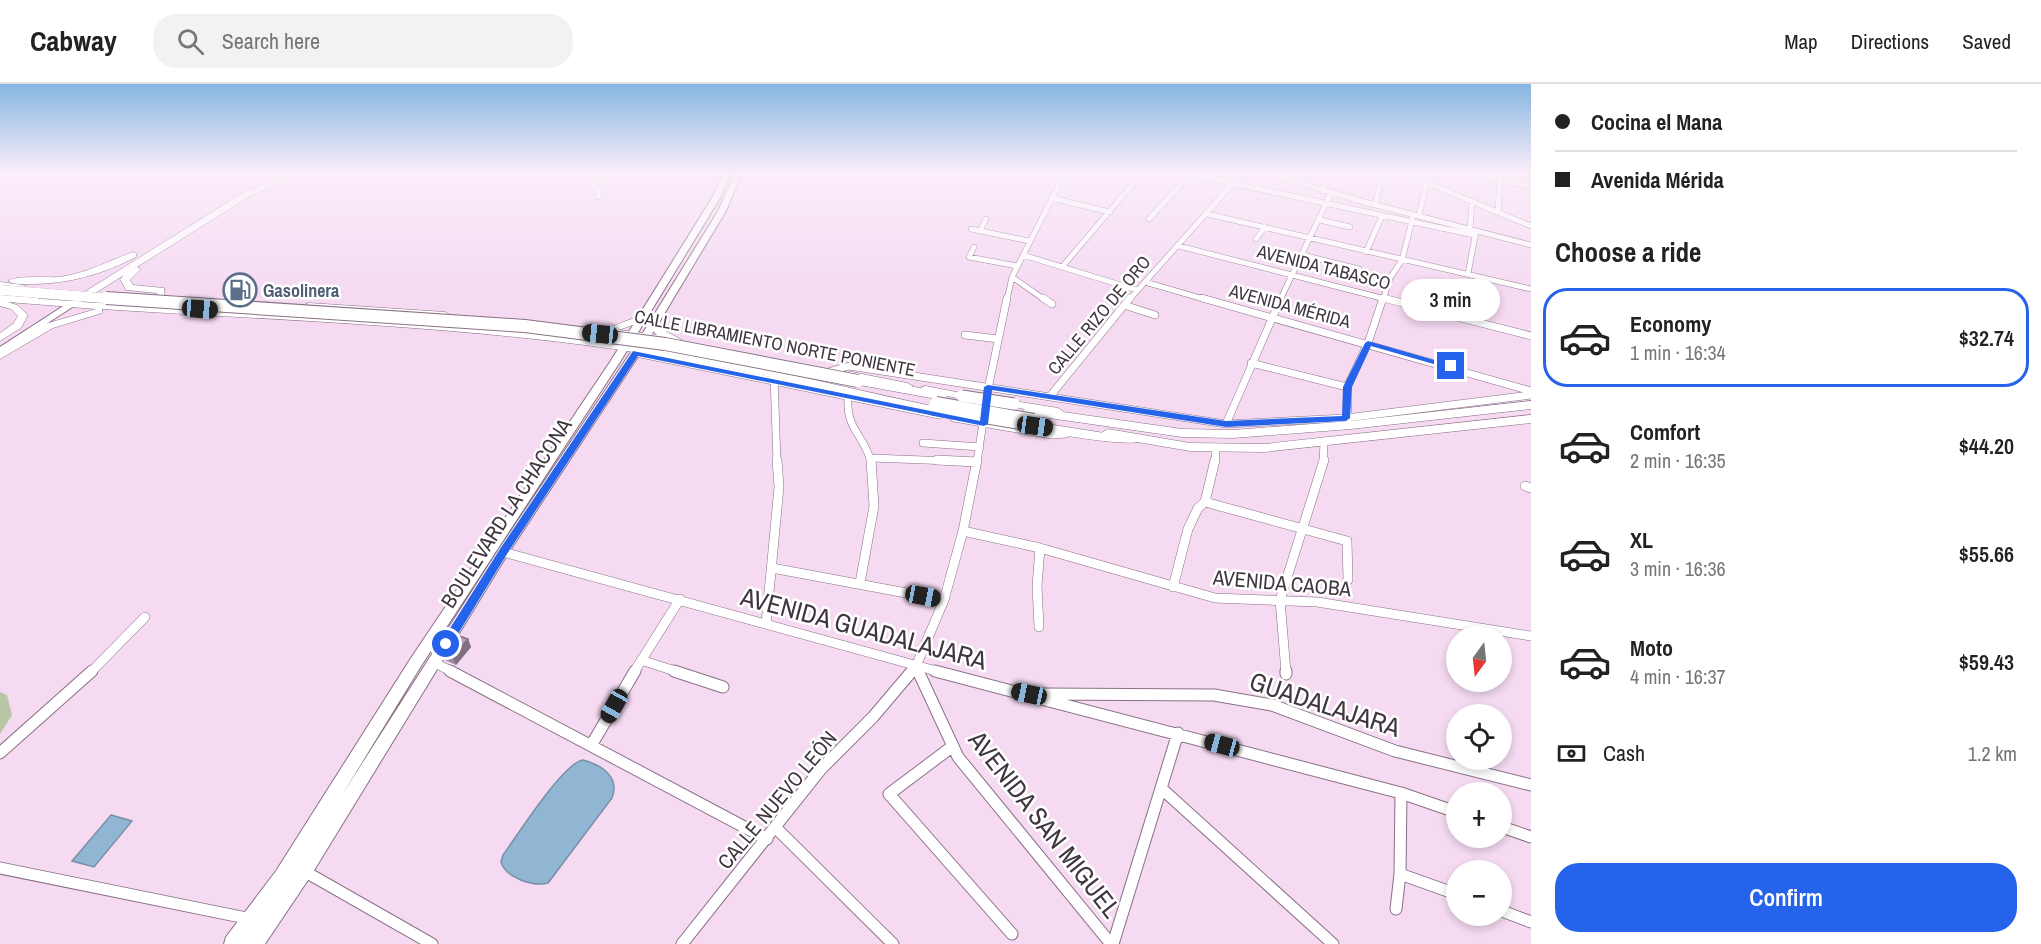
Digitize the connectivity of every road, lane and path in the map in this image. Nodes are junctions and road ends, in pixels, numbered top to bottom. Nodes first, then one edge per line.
1 (206, 213) edge
2 (214, 213) edge
3 (707, 213) edge
4 (721, 213) edge
5 (1043, 213) edge
6 (1109, 213) edge
7 (1154, 213) edge
8 (1323, 213) edge
9 (1369, 213) edge
10 (1413, 213) edge
11 (1471, 213) edge
12 (1501, 213) edge
13 (1208, 214) joint
14 (1417, 214) junction
15 (1382, 216) junction
16 (986, 219) dead end
17 (1149, 219) dead end
18 (1320, 220) junction
19 (1412, 222) junction
20 (1531, 226) edge
21 (1264, 227) junction
22 (1350, 227) dead end
23 (1470, 228) junction
24 (971, 229) dead end
25 (980, 231) junction
26 (1476, 232) junction
27 (1311, 237) junction
28 (168, 239) junction
29 (1256, 239) dead end
30 (1029, 242) junction
31 (1531, 245) edge
32 (1179, 246) junction
33 (974, 247) dead end
34 (1366, 252) junction
35 (1023, 255) junction
36 (1303, 255) junction
37 (1402, 260) junction
38 (1017, 266) junction
39 (1062, 267) junction
40 (1359, 269) dead end
41 (1468, 274) junction
42 (1293, 275) junction
43 (1012, 277) junction
44 (1145, 282) junction
45 (0, 283) edge
46 (1531, 289) edge
47 (0, 290) edge
48 (1137, 290) junction
49 (84, 292) junction
50 (162, 297) junction
51 (1384, 298) junction
52 (0, 299) edge
53 (66, 304) junction
54 (1052, 304) dead end
55 (1124, 305) junction
56 (138, 308) junction
57 (1155, 315) dead end
58 (1272, 317) junction
59 (642, 318) junction
60 (654, 321) junction
61 (595, 330) junction
62 (632, 333) junction
63 (646, 335) junction
64 (965, 335) dead end
65 (1531, 336) edge
66 (0, 338) edge
67 (669, 339) junction
68 (998, 339) junction
69 (1368, 343) junction
70 (0, 345) edge
71 (632, 350) junction
72 (0, 351) edge
73 (0, 356) edge
74 (1251, 363) junction
75 (831, 371) junction
76 (774, 378) junction
77 (988, 387) junction
78 (1347, 387) junction
79 (854, 390) junction
80 (1531, 393) edge
81 (1052, 395) junction
82 (937, 403) junction
83 (1531, 405) edge
84 (1143, 411) junction
85 (1032, 419) junction
86 (1531, 419) edge
87 (1349, 422) junction
88 (984, 424) junction
89 (1147, 426) junction
90 (1224, 429) junction
91 (1068, 431) junction
92 (1182, 433) junction
93 (1140, 440) junction
94 (1324, 442) junction
95 (923, 443) dead end
96 (980, 447) junction
97 (1216, 448) junction
98 (871, 458) junction
99 (976, 462) junction
100 (1205, 502) junction
101 (1302, 529) junction
102 (963, 531) junction
103 (504, 544) junction
104 (1040, 548) junction
105 (772, 568) junction
106 (1348, 580) dead end
107 (860, 583) junction
108 (1173, 587) junction
109 (680, 599) junction
110 (944, 600) junction
111 (1280, 600) junction
112 (145, 617) dead end
113 (766, 624) junction
114 (1039, 627) dead end
115 (1531, 636) edge
116 (641, 660) junction
117 (435, 663) junction
118 (916, 666) junction
119 (1286, 674) dead end
120 (723, 687) dead end
121 (1029, 694) junction
122 (1178, 733) junction
123 (592, 744) junction
124 (953, 746) junction
125 (362, 747) junction
126 (379, 751) junction
127 (0, 753) edge
128 (1531, 785) edge
129 (1161, 788) junction
130 (1401, 793) junction
131 (1446, 809) edge
132 (776, 828) junction
133 (1512, 830) edge
134 (1531, 837) edge
135 (767, 839) junction
136 (0, 868) edge
137 (304, 871) junction
138 (1400, 874) junction
139 (1446, 890) edge
140 (1396, 909) dead end
141 (1512, 915) edge
142 (251, 919) junction
143 (1531, 922) edge
144 (1012, 934) dead end
145 (234, 944) edge
146 (254, 944) edge
147 (432, 944) edge
148 (682, 944) edge
149 (893, 944) edge
150 (1112, 944) edge
151 (1333, 944) edge

1 - 28 main road
2 - 28 main road
3 - 59 main road
4 - 60 main road
5 - 30 street, CALLE NUEVO LEÓN
6 - 39 street
7 - 17 street
8 - 18 street
9 - 15 street
10 - 14 street
11 - 23 street
12 - 20 street
13 - 21 street
13 - 32 street, CALLE RIZO DE ORO
14 - 19 street
14 - 23 street
15 - 19 street
15 - 34 street
16 - 25 street
18 - 22 street
18 - 27 street
19 - 26 street
19 - 37 street
21 - 27 street
21 - 29 street
23 - 26 street
24 - 25 street
25 - 30 street
26 - 31 street
26 - 41 street
27 - 34 street
27 - 36 street
28 - 45 main road
28 - 49 main road
28 - 50 main road
30 - 35 street, CALLE NUEVO LEÓN
32 - 42 street, AVENIDA TABASCO
32 - 44 street, CALLE RIZO DE ORO
33 - 38 street
34 - 37 street
35 - 38 street, CALLE NUEVO LEÓN
35 - 39 street
36 - 40 street
36 - 42 street
37 - 41 street
37 - 51 street
38 - 43 street, CALLE NUEVO LEÓN
39 - 48 street
41 - 46 street
42 - 51 street, AVENIDA TABASCO
42 - 58 street
43 - 54 street
43 - 68 street, CALLE NUEVO LEÓN
44 - 48 street, CALLE RIZO DE ORO
44 - 58 street, AVENIDA MÉRIDA
45 - 49 main road, CALLE LIBRAMIENTO NORTE PONIENTE
47 - 79 highway, CALLE LIBRAMIENTO NORTE PONIENTE, bridge
48 - 55 street, CALLE RIZO DE ORO
49 - 50 main road, CALLE LIBRAMIENTO NORTE PONIENTE
49 - 53 main road
50 - 61 main road, CALLE LIBRAMIENTO NORTE PONIENTE
51 - 65 street, AVENIDA TABASCO
51 - 69 street
52 - 53 main road, CALLE LIBRAMIENTO NORTE PONIENTE
52 - 66 main road
52 - 79 highway, CALLE LIBRAMIENTO NORTE PONIENTE, bridge
53 - 56 main road, CALLE LIBRAMIENTO NORTE PONIENTE
53 - 70 main road
53 - 72 main road
55 - 57 street
55 - 81 street, CALLE RIZO DE ORO
56 - 71 main road, CALLE LIBRAMIENTO NORTE PONIENTE
56 - 73 main road
58 - 69 street, AVENIDA MÉRIDA
58 - 74 street
59 - 61 main road
59 - 62 main road
60 - 63 main road
60 - 67 main road
61 - 62 main road, CALLE LIBRAMIENTO NORTE PONIENTE
62 - 63 main road, CALLE LIBRAMIENTO NORTE PONIENTE
62 - 71 main road
63 - 67 main road, CALLE LIBRAMIENTO NORTE PONIENTE
63 - 71 main road
64 - 68 street
67 - 75 main road, CALLE LIBRAMIENTO NORTE PONIENTE
68 - 77 street, CALLE NUEVO LEÓN
69 - 78 street
69 - 80 street, AVENIDA MÉRIDA
71 - 76 main road, CALLE LIBRAMIENTO NORTE PONIENTE
71 - 103 main road, BOULEVARD LA CHACONA
71 - 103 main road, BOULEVARD LA CHACONA
74 - 78 street
74 - 90 street
75 - 77 street
75 - 89 main road, CALLE LIBRAMIENTO NORTE PONIENTE, bridge
76 - 79 street
76 - 82 main road, CALLE LIBRAMIENTO NORTE PONIENTE
76 - 105 street
77 - 81 street
77 - 88 street, CALLE NUEVO LEÓN
78 - 87 street
79 - 82 highway, CALLE LIBRAMIENTO NORTE PONIENTE
79 - 88 street
79 - 98 street
80 - 87 street
81 - 84 street
82 - 85 highway, CALLE LIBRAMIENTO NORTE PONIENTE, bridge
83 - 87 highway, CALLE LIBRAMIENTO NORTE PONIENTE
84 - 89 street
84 - 90 street
85 - 91 main road, CALLE LIBRAMIENTO NORTE PONIENTE
85 - 92 highway, CALLE LIBRAMIENTO NORTE PONIENTE
85 - 93 highway, CALLE LIBRAMIENTO NORTE PONIENTE
86 - 94 highway, CALLE LIBRAMIENTO NORTE PONIENTE
87 - 90 highway, CALLE LIBRAMIENTO NORTE PONIENTE
88 - 91 street
88 - 96 street, CALLE NUEVO LEÓN
89 - 92 main road, CALLE LIBRAMIENTO NORTE PONIENTE
90 - 92 highway, CALLE LIBRAMIENTO NORTE PONIENTE
91 - 93 main road, CALLE LIBRAMIENTO NORTE PONIENTE
93 - 97 highway, CALLE LIBRAMIENTO NORTE PONIENTE
94 - 97 highway, CALLE LIBRAMIENTO NORTE PONIENTE
94 - 101 street
95 - 96 street
96 - 99 street, CALLE NUEVO LEÓN
97 - 100 street
98 - 99 street
98 - 107 street
99 - 102 street, CALLE NUEVO LEÓN
100 - 101 street
100 - 108 street
101 - 106 street
101 - 111 street
102 - 104 street, AVENIDA CAOBA
102 - 110 street, CALLE NUEVO LEÓN
103 - 109 street, AVENIDA GUADALAJARA
103 - 117 main road, BOULEVARD LA CHACONA
103 - 125 main road, BOULEVARD LA CHACONA
104 - 108 street, AVENIDA CAOBA
104 - 114 street
105 - 107 street
105 - 113 street
107 - 110 street
108 - 111 street, AVENIDA CAOBA
109 - 113 street, AVENIDA GUADALAJARA
109 - 116 street
110 - 118 street, CALLE NUEVO LEÓN
111 - 115 street, AVENIDA CAOBA
111 - 119 street
112 - 127 street
113 - 118 street, AVENIDA GUADALAJARA
116 - 120 street
116 - 123 street
117 - 123 street
117 - 126 main road, BOULEVARD LA CHACONA
118 - 121 street, AVENIDA GUADALAJARA
118 - 124 street, AVENIDA SAN MIGUEL
118 - 132 street, CALLE NUEVO LEÓN
121 - 122 street, AVENIDA GUADALAJARA
121 - 128 street, GUADALAJARA
122 - 129 street
122 - 130 street, AVENIDA GUADALAJARA
123 - 135 street
124 - 144 street
124 - 150 street, AVENIDA SAN MIGUEL
125 - 126 main road
125 - 142 main road, BOULEVARD LA CHACONA
126 - 137 main road, BOULEVARD LA CHACONA
129 - 150 street
129 - 151 street
130 - 131 street, AVENIDA GUADALAJARA
130 - 138 street
132 - 135 street, CALLE NUEVO LEÓN
132 - 149 street
133 - 134 street
135 - 148 street, CALLE NUEVO LEÓN
136 - 142 street
137 - 146 main road, BOULEVARD LA CHACONA
137 - 147 street
138 - 139 street
138 - 140 street
141 - 143 street
142 - 145 main road, BOULEVARD LA CHACONA

